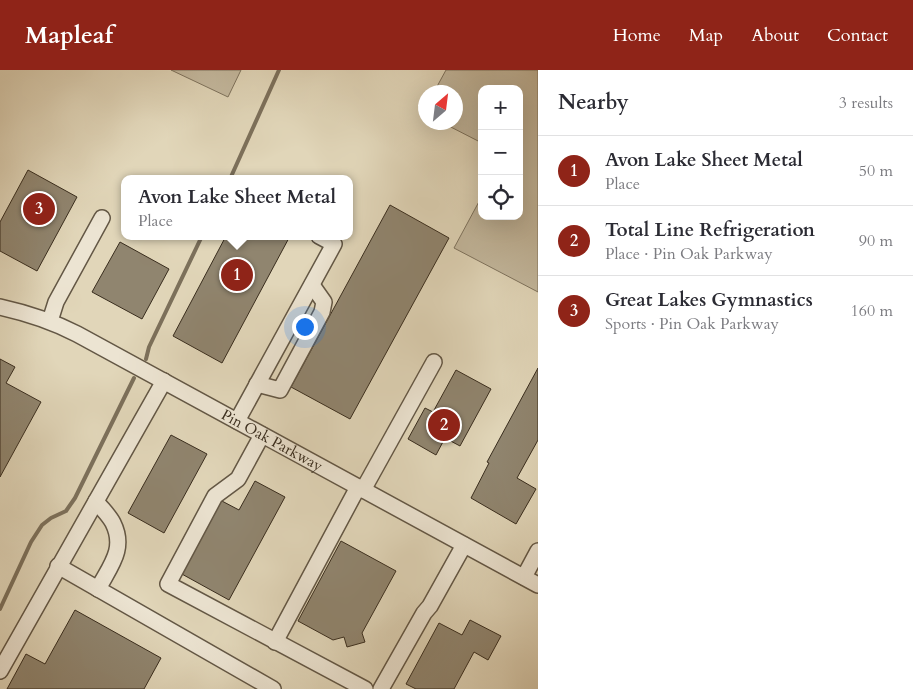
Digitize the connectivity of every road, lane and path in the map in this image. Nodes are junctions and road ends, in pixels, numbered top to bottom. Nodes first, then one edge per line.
1 (102, 218) dead end
2 (326, 240) edge
3 (312, 285) junction
4 (0, 307) edge
5 (50, 321) junction
6 (434, 362) dead end
7 (164, 381) junction
8 (258, 384) junction
9 (237, 421) junction
10 (262, 435) junction
11 (361, 489) junction
12 (96, 501) junction
13 (464, 545) junction
14 (538, 551) edge
15 (58, 566) junction
16 (524, 577) junction
17 (538, 585) edge
18 (98, 589) junction
19 (275, 642) junction
20 (0, 671) edge
21 (273, 689) edge
22 (365, 689) edge
23 (381, 689) edge

1 - 5 street
2 - 3 street
3 - 8 street
3 - 8 street
4 - 5 street, Pin Oak Parkway
5 - 7 street, Pin Oak Parkway
6 - 11 street
7 - 9 street, Pin Oak Parkway
7 - 12 street
8 - 9 street
9 - 10 street, Pin Oak Parkway
10 - 11 street, Pin Oak Parkway
10 - 19 street
11 - 13 street, Pin Oak Parkway
11 - 19 street
12 - 15 street
12 - 18 street
13 - 16 street, Pin Oak Parkway
13 - 23 street
14 - 16 street
15 - 18 street
15 - 20 street
16 - 17 street, Pin Oak Parkway
18 - 21 street
19 - 22 street

